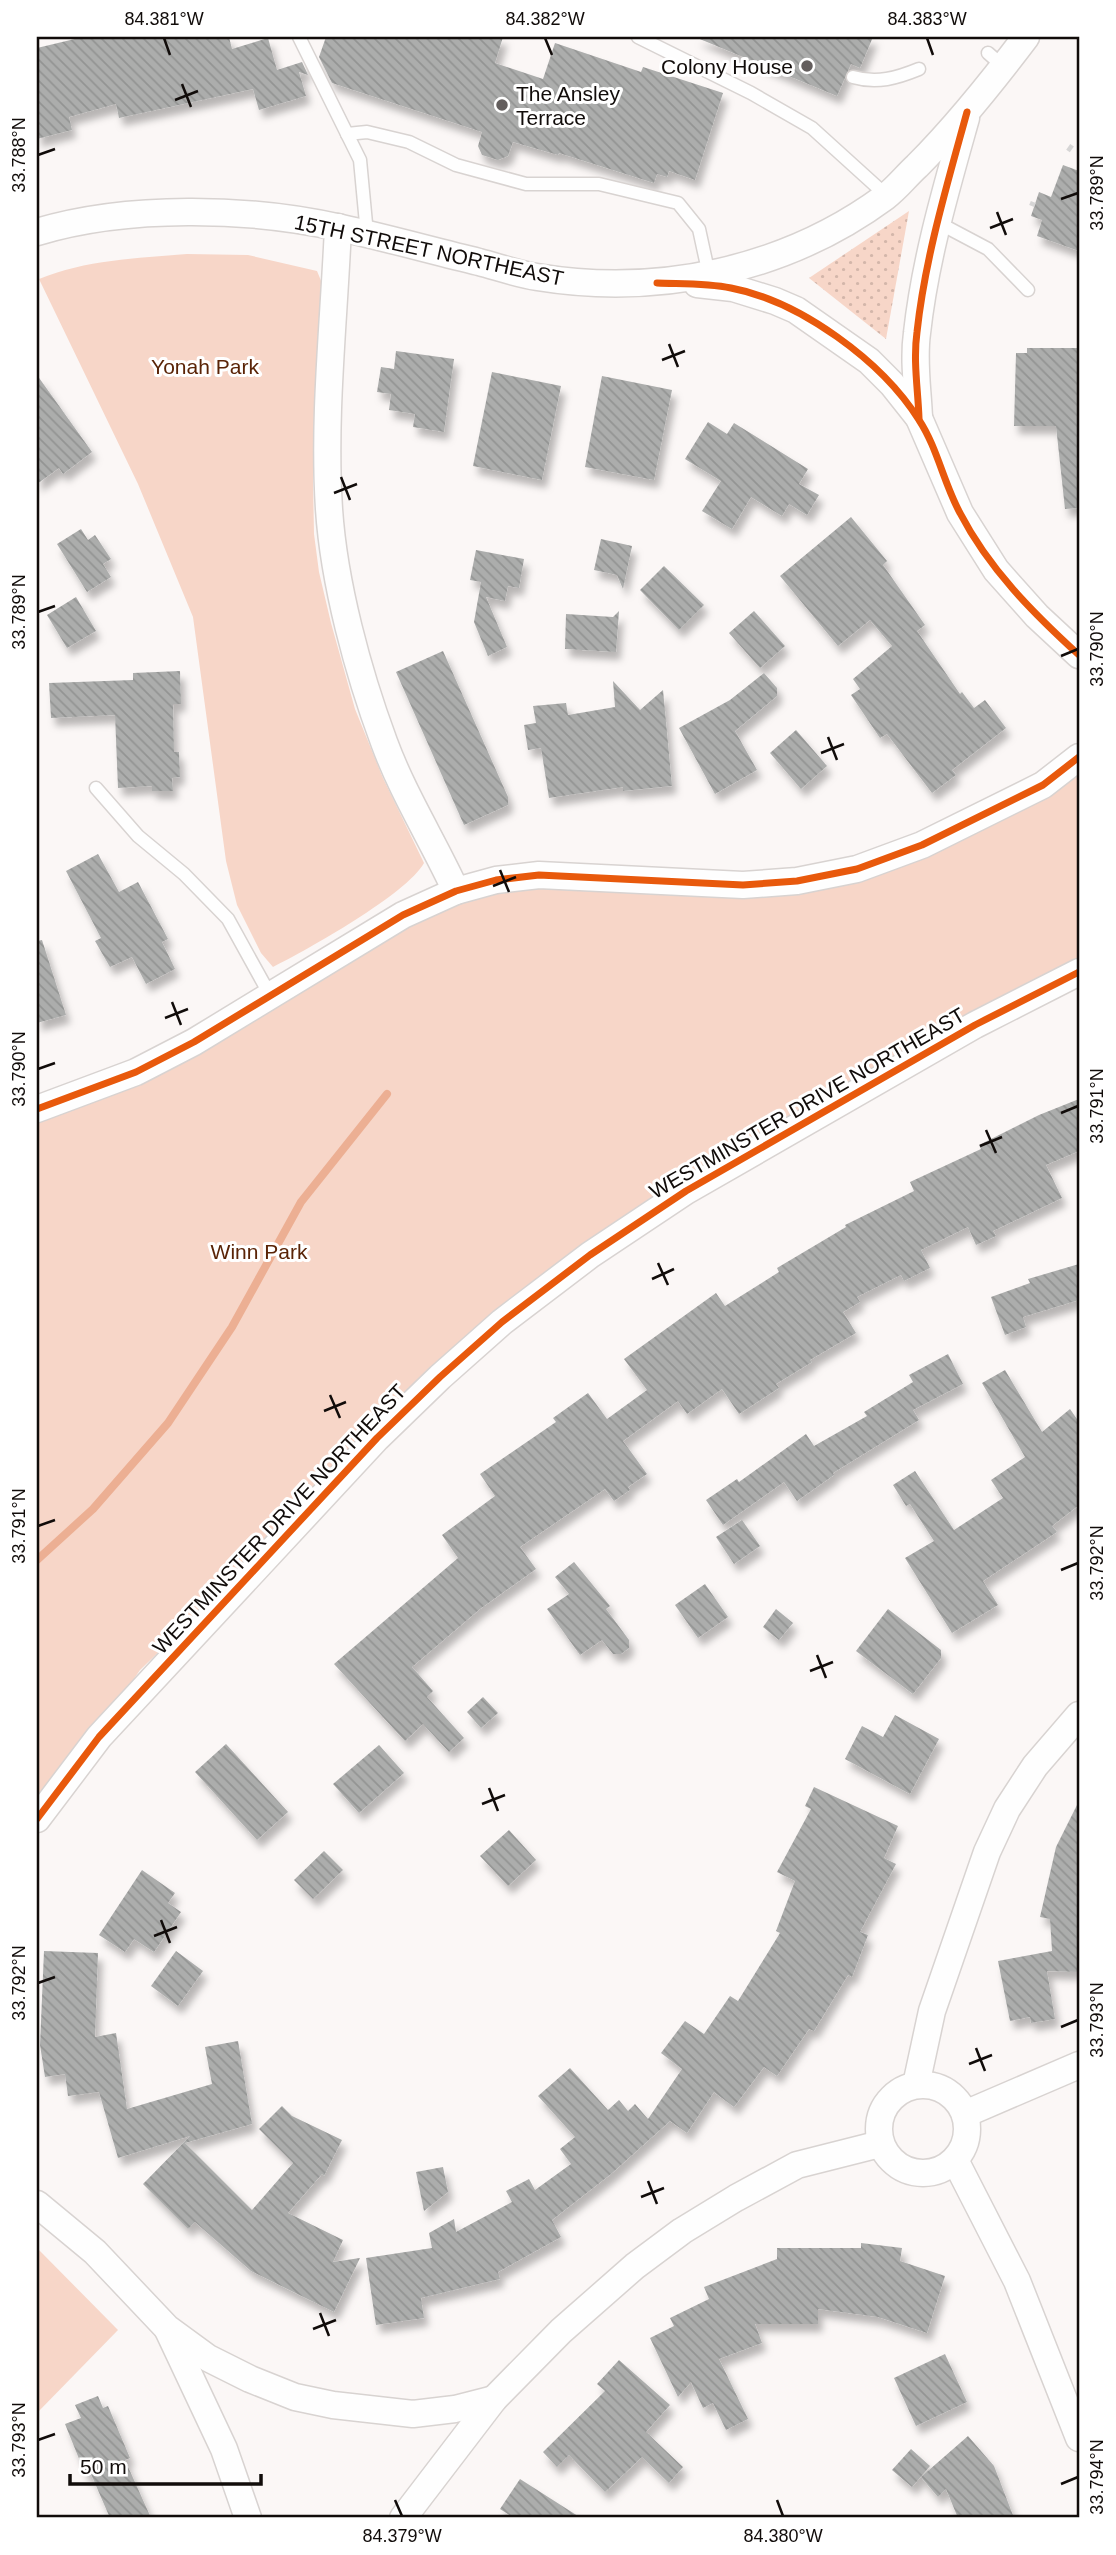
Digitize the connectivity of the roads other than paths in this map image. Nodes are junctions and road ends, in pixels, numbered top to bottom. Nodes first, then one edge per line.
1 (299, 37) edge
2 (638, 37) edge
3 (1026, 37) edge
4 (919, 69) dead end
5 (853, 77) dead end
6 (967, 112) junction
7 (347, 134) junction
8 (887, 196) junction
9 (937, 221) junction
10 (338, 227) junction
11 (37, 232) edge
12 (367, 235) junction
13 (709, 275) junction
14 (657, 283) junction
15 (1028, 290) dead end
16 (919, 418) junction
17 (1079, 655) edge
18 (1079, 757) edge
19 (96, 789) dead end
20 (456, 891) junction
21 (1079, 972) edge
22 (270, 995) junction
23 (37, 1109) edge
24 (1079, 1714) edge
25 (37, 1819) edge
26 (1079, 2065) edge
27 (916, 2085) junction
28 (965, 2114) junction
29 (880, 2144) junction
30 (955, 2160) junction
31 (37, 2183) edge
32 (37, 2204) edge
33 (95, 2252) junction
34 (167, 2328) junction
35 (494, 2399) junction
36 (1079, 2438) edge
37 (248, 2518) edge
38 (403, 2518) edge

1 - 7 lane
2 - 8 lane
3 - 6 street, 15TH STREET NORTHEAST
4 - 5 lane
6 - 8 street, 15TH STREET NORTHEAST
6 - 9 street
7 - 12 lane
7 - 13 lane
8 - 13 street, 15TH STREET NORTHEAST
9 - 15 lane
9 - 16 street
10 - 11 street, 15TH STREET NORTHEAST
10 - 12 street, 15TH STREET NORTHEAST
10 - 20 street
12 - 14 street, 15TH STREET NORTHEAST
13 - 14 street, 15TH STREET NORTHEAST
14 - 16 street
16 - 17 street
18 - 20 street
19 - 22 lane
20 - 22 street
21 - 25 street, WESTMINSTER DRIVE NORTHEAST
22 - 23 street
24 - 27 street
26 - 28 street
27 - 28 street
27 - 29 street
28 - 30 street
29 - 30 street
29 - 35 street
30 - 36 street
31 - 33 street
32 - 33 street
33 - 34 street
34 - 35 street
34 - 37 street
35 - 38 street

